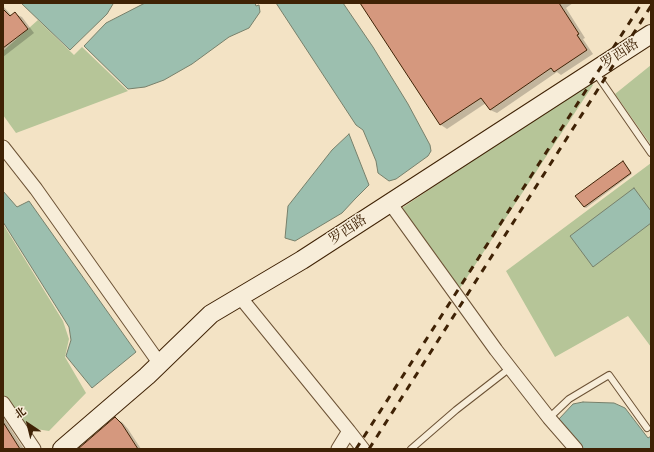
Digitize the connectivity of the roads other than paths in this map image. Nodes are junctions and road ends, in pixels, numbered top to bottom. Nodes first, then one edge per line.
1 (651, 34) edge
2 (594, 71) junction
3 (3, 147) edge
4 (651, 153) edge
5 (390, 202) junction
6 (240, 297) junction
7 (160, 364) junction
8 (510, 368) junction
9 (3, 403) edge
10 (549, 418) junction
11 (646, 428) dead end
12 (349, 431) junction
13 (34, 449) edge
14 (62, 449) edge
15 (338, 449) edge
16 (363, 449) edge
17 (411, 449) edge
18 (576, 449) edge

1 - 2 street, 罗西路
2 - 4 lane
2 - 5 street, 罗西路
3 - 7 street
5 - 6 street, 罗西路
5 - 8 street
6 - 7 street, 罗西路
6 - 12 street
7 - 14 street, 罗西路
8 - 10 street
8 - 17 lane
9 - 13 street
10 - 11 lane
10 - 18 street
12 - 15 street
12 - 16 street

